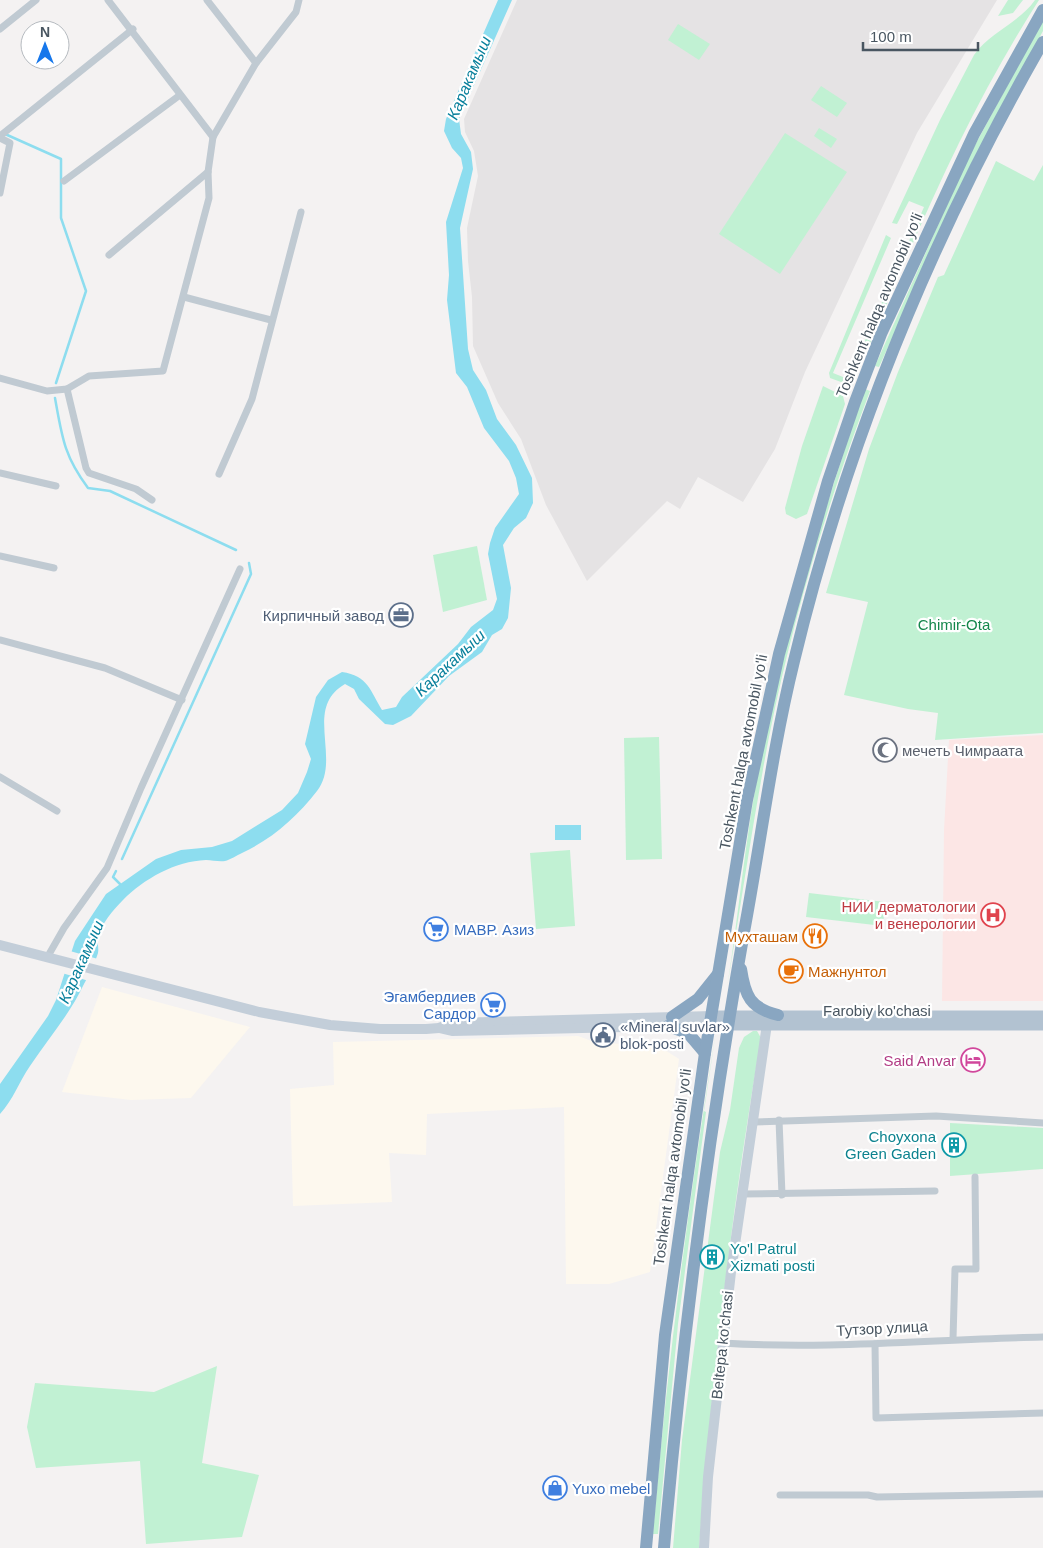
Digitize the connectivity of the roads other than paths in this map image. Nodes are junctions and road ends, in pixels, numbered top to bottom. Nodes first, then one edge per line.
1 (36, 0) edge
2 (108, 0) edge
3 (207, 0) edge
4 (299, 0) edge
5 (1043, 10) edge
6 (0, 29) edge
7 (133, 29) junction
8 (1043, 42) edge
9 (256, 63) junction
10 (180, 95) junction
11 (0, 137) edge
12 (213, 137) junction
13 (208, 172) junction
14 (64, 181) dead end
15 (0, 193) edge
16 (301, 212) dead end
17 (109, 255) dead end
18 (184, 297) junction
19 (271, 320) junction
20 (865, 375) junction
21 (0, 378) edge
22 (880, 381) junction
23 (67, 389) junction
24 (0, 473) edge
25 (219, 474) dead end
26 (56, 486) dead end
27 (152, 500) dead end
28 (0, 556) edge
29 (54, 568) dead end
30 (240, 569) dead end
31 (0, 640) edge
32 (182, 700) junction
33 (0, 777) edge
34 (57, 811) dead end
35 (0, 945) edge
36 (48, 956) junction
37 (739, 961) junction
38 (719, 972) junction
39 (778, 1015) junction
40 (1043, 1016) edge
41 (711, 1020) junction
42 (729, 1020) junction
43 (670, 1021) junction
44 (767, 1024) junction
45 (1043, 1025) edge
46 (705, 1053) junction
47 (779, 1120) junction
48 (753, 1122) junction
49 (1043, 1123) edge
50 (975, 1177) dead end
51 (935, 1191) dead end
52 (742, 1194) junction
53 (782, 1195) junction
54 (1043, 1337) edge
55 (953, 1339) junction
56 (722, 1343) junction
57 (875, 1344) junction
58 (1043, 1414) edge
59 (1043, 1494) edge
60 (780, 1495) dead end
61 (646, 1548) edge
62 (664, 1548) edge
63 (704, 1548) edge

1 - 6 street
2 - 7 street
3 - 9 street
4 - 9 street
5 - 20 highway, Toshkent halqa avtomobil yo'li
7 - 10 street
7 - 11 street
8 - 22 highway, Toshkent halqa avtomobil yo'li
9 - 12 street
10 - 12 street
10 - 14 street
11 - 15 street
12 - 13 street
13 - 17 street
13 - 18 street
16 - 19 street
18 - 19 street
18 - 23 street
19 - 25 street
20 - 22 highway
20 - 38 highway, Toshkent halqa avtomobil yo'li
21 - 23 street
22 - 37 highway, Toshkent halqa avtomobil yo'li
23 - 27 street
24 - 26 street
28 - 29 street
30 - 32 street
31 - 32 street
32 - 36 street
33 - 34 street
35 - 36 main road
36 - 43 main road
37 - 39 highway
37 - 42 highway, Toshkent halqa avtomobil yo'li
38 - 41 highway, Toshkent halqa avtomobil yo'li
38 - 43 highway
39 - 40 main road, Farobiy ko'chasi
39 - 42 main road, Farobiy ko'chasi
41 - 42 main road, Farobiy ko'chasi
41 - 43 main road
41 - 46 highway, Toshkent halqa avtomobil yo'li
42 - 44 main road, Farobiy ko'chasi
42 - 62 highway, Toshkent halqa avtomobil yo'li
43 - 46 highway
44 - 45 main road, Farobiy ko'chasi
44 - 48 main road, Beltepa ko'chasi
46 - 61 highway, Toshkent halqa avtomobil yo'li
47 - 48 street
47 - 49 street
47 - 53 street
48 - 52 main road, Beltepa ko'chasi
50 - 55 street
51 - 53 street
52 - 53 street
52 - 56 main road, Beltepa ko'chasi
54 - 55 street, Тутзор улица
55 - 57 street, Тутзор улица
56 - 57 street, Тутзор улица
56 - 63 main road, Beltepa ko'chasi
57 - 58 street
59 - 60 street
61 - 62 highway

